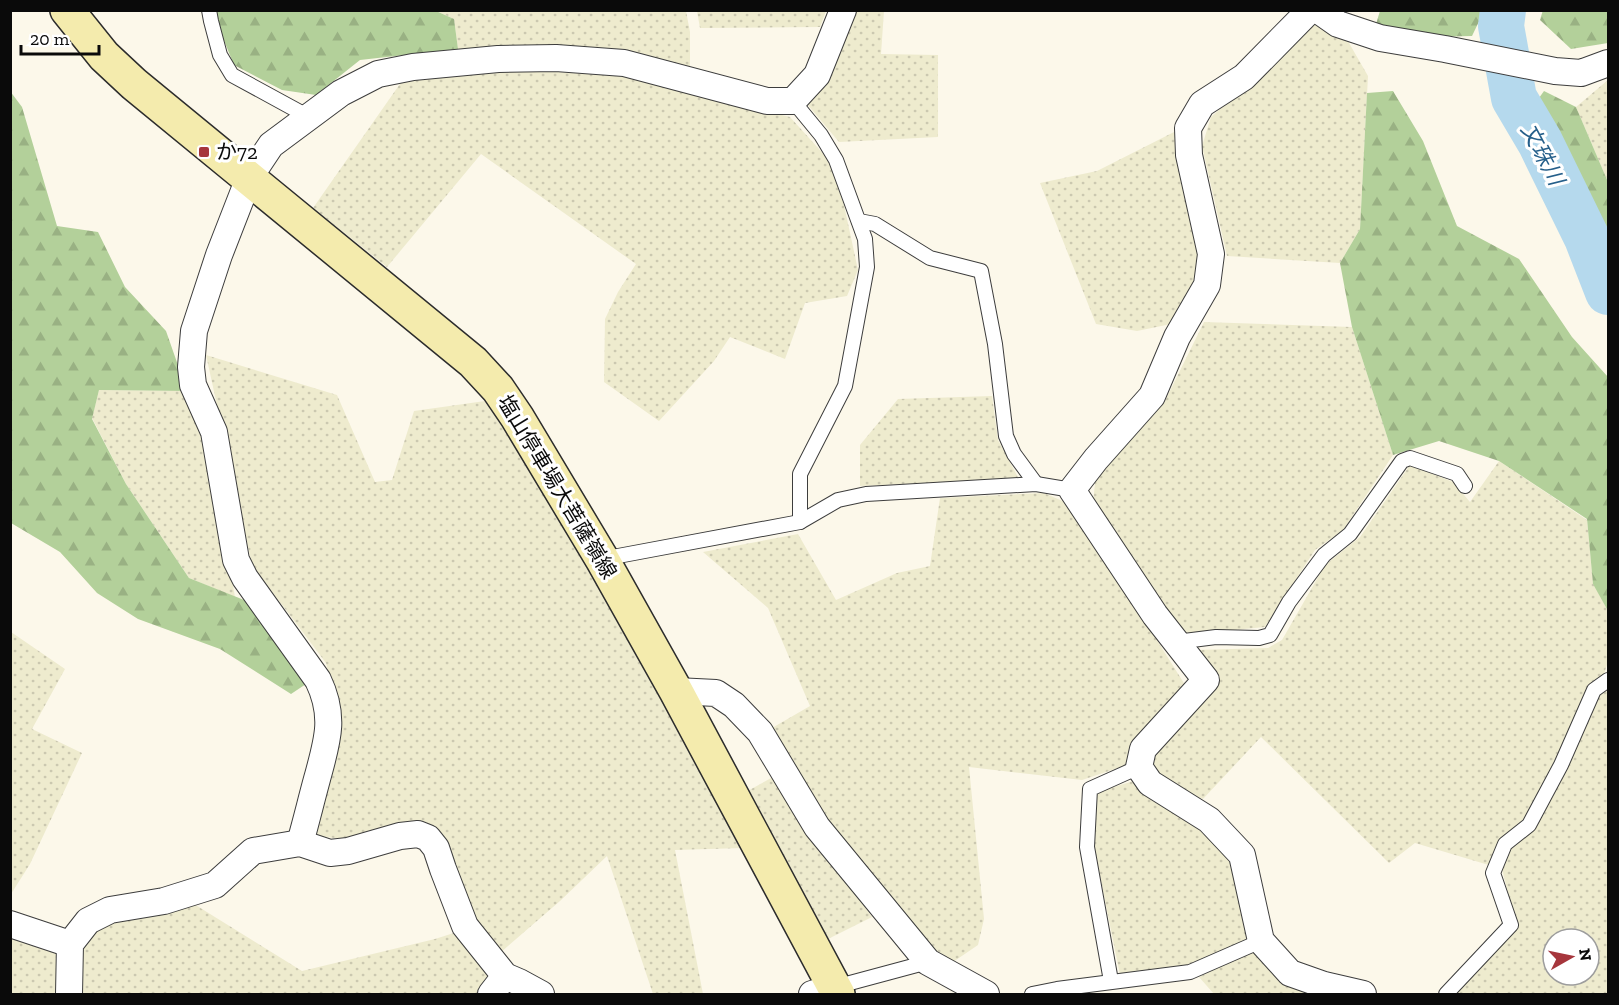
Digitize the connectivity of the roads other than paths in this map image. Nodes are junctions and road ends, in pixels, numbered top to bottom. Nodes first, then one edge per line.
1 (67, 10) edge
2 (209, 10) edge
3 (843, 10) edge
4 (1310, 10) edge
5 (1318, 10) edge
6 (1608, 63) edge
7 (793, 101) junction
8 (309, 117) junction
9 (249, 178) junction
10 (858, 220) junction
11 (1036, 484) junction
12 (1465, 486) dead end
13 (1072, 490) junction
14 (800, 522) junction
15 (602, 559) junction
16 (1176, 642) junction
17 (1608, 680) edge
18 (676, 691) junction
19 (1139, 767) junction
20 (300, 843) junction
21 (10, 924) edge
22 (1261, 941) junction
23 (70, 944) junction
24 (928, 962) junction
25 (1112, 981) junction
26 (498, 985) edge
27 (828, 992) edge
28 (69, 994) edge
29 (541, 994) edge
30 (986, 994) edge
31 (1032, 994) edge
32 (1363, 994) edge
33 (1446, 994) edge

1 - 9 main road, 塩山停車場大菩薩嶺線
2 - 8 lane
3 - 7 street
4 - 13 street
5 - 6 street
7 - 8 street
7 - 10 lane
8 - 9 street
9 - 15 main road, 塩山停車場大菩薩嶺線
9 - 20 street
10 - 11 lane
10 - 14 lane
11 - 13 lane
11 - 14 lane
12 - 16 lane
13 - 16 street
14 - 15 lane
15 - 18 main road, 塩山停車場大菩薩嶺線
16 - 19 street
17 - 33 lane
18 - 24 street
18 - 27 main road, 塩山停車場大菩薩嶺線
19 - 22 street
19 - 25 lane
20 - 23 street
20 - 26 street
21 - 23 street
22 - 25 lane
22 - 32 street
23 - 28 street
24 - 27 lane
24 - 30 street
25 - 31 lane
26 - 29 street

